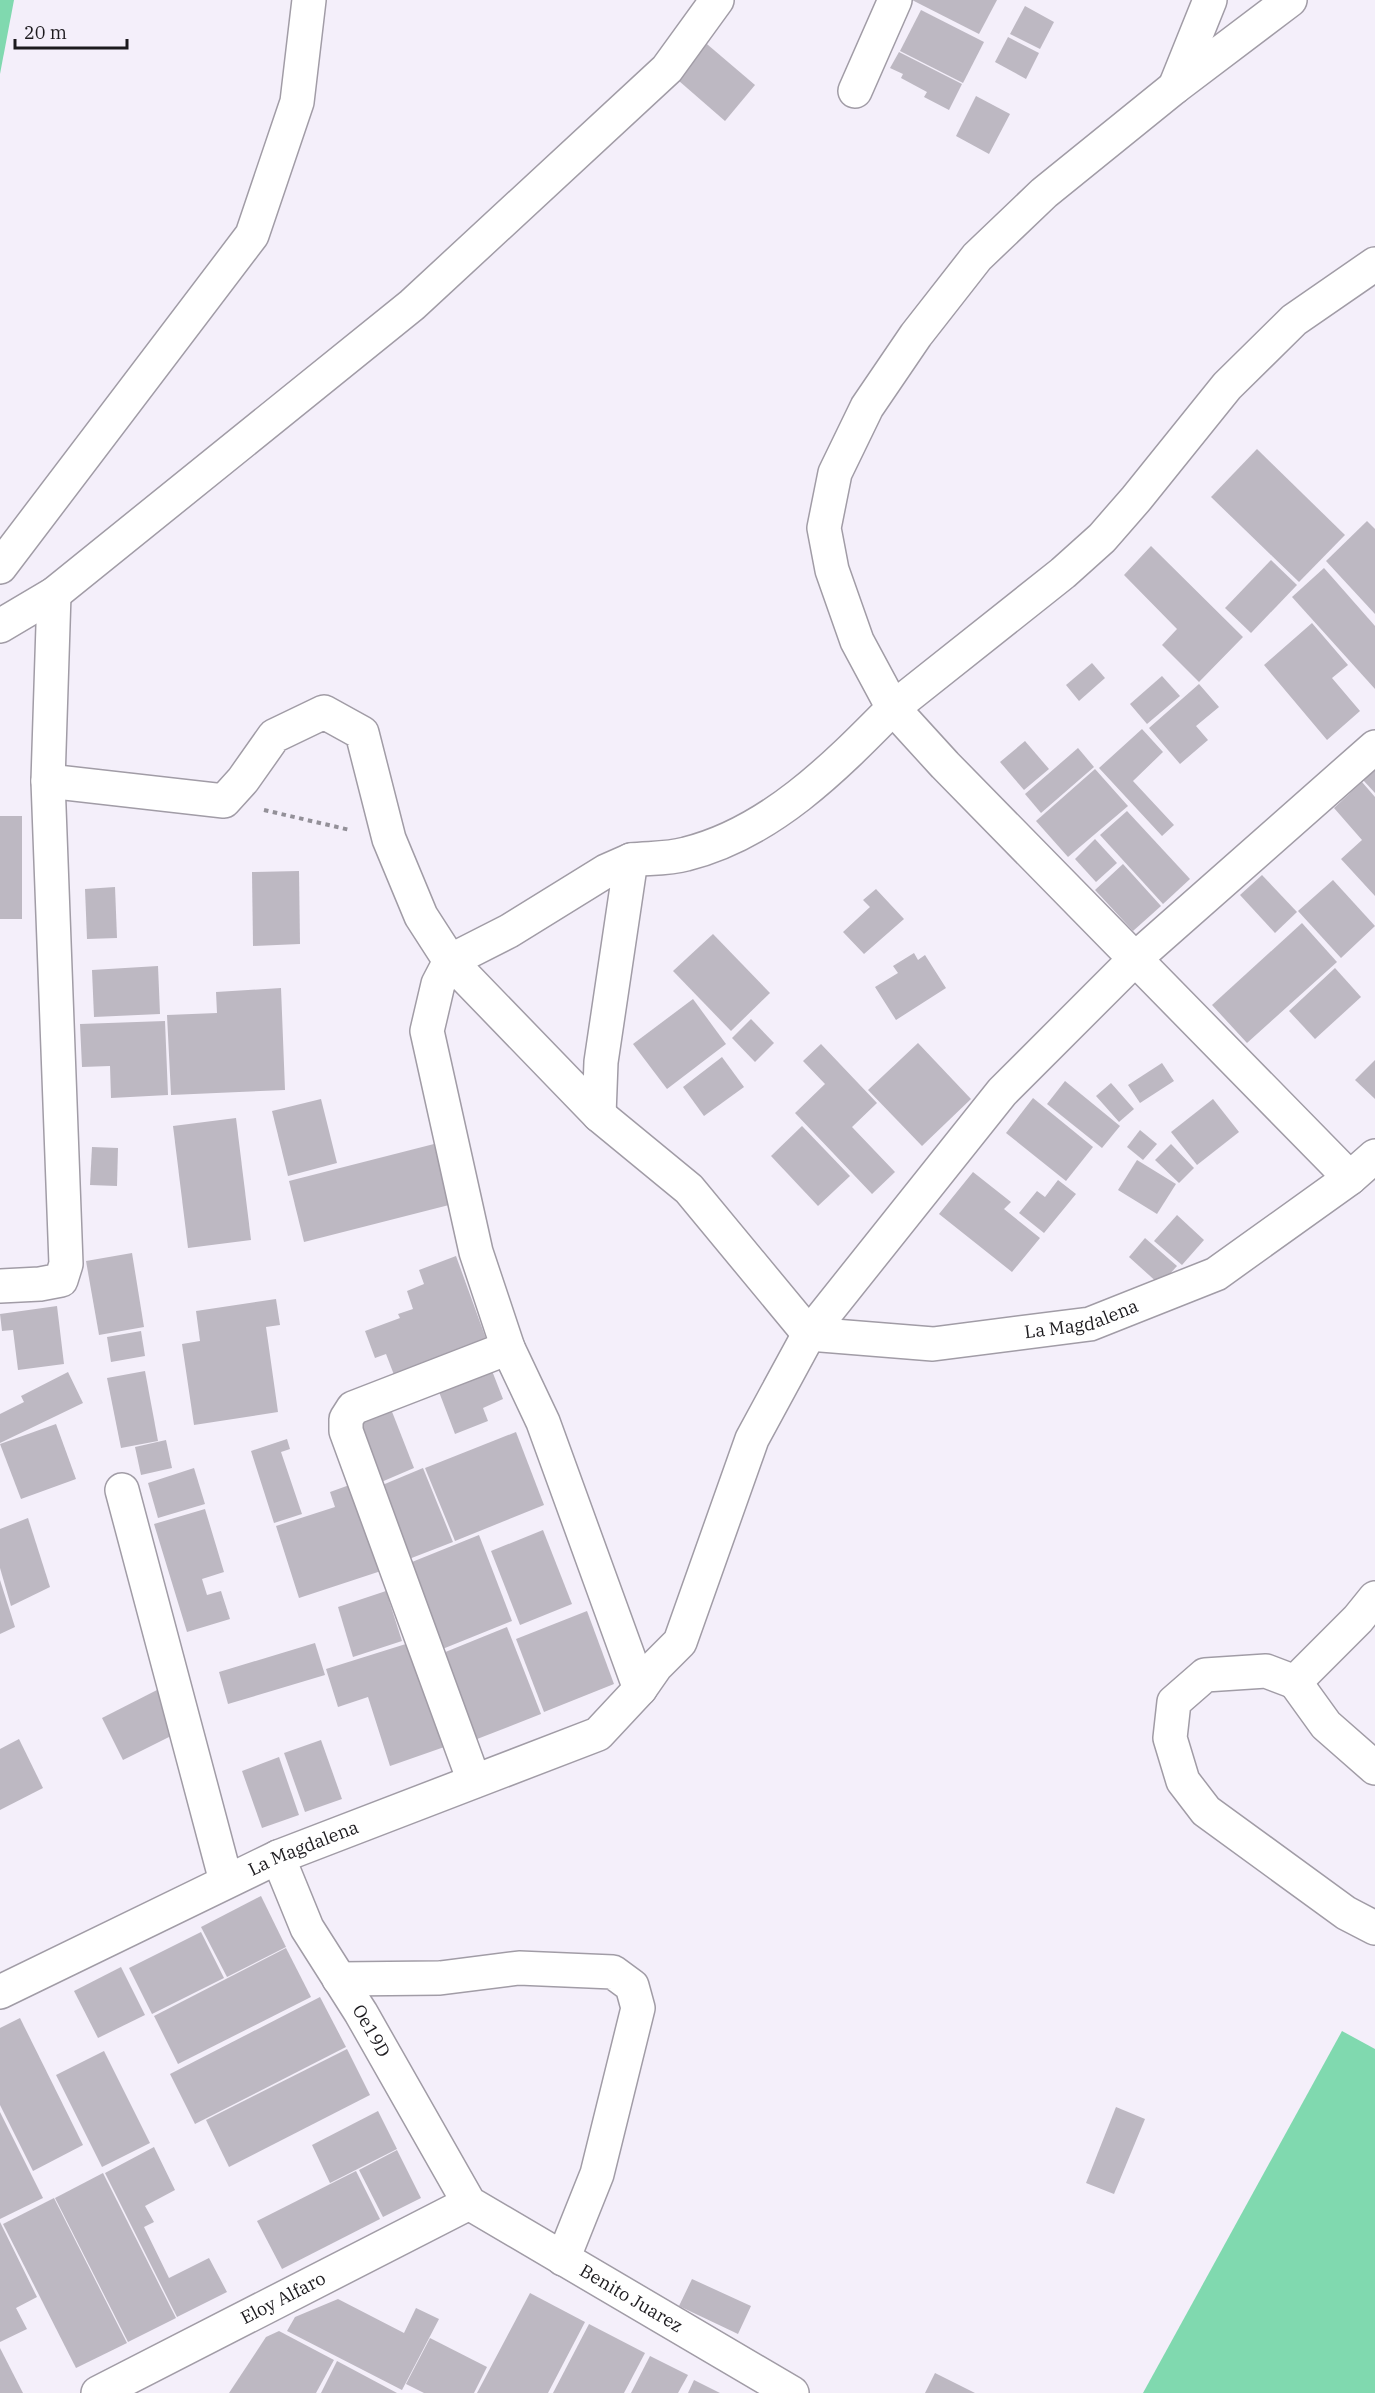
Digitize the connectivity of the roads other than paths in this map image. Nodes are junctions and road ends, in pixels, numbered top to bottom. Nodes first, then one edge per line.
1 (309, 0) edge
2 (717, 0) edge
3 (896, 0) edge
4 (1210, 0) edge
5 (1290, 0) edge
6 (1175, 87) junction
7 (855, 91) dead end
8 (1375, 264) edge
9 (0, 567) edge
10 (54, 594) junction
11 (0, 626) edge
12 (893, 708) junction
13 (1375, 747) edge
14 (48, 781) junction
15 (631, 860) junction
16 (1136, 958) junction
17 (450, 961) junction
18 (599, 1115) junction
19 (1375, 1156) edge
20 (1350, 1178) junction
21 (0, 1286) edge
22 (809, 1334) junction
23 (508, 1348) junction
24 (122, 1490) dead end
25 (1375, 1598) edge
26 (1295, 1682) junction
27 (640, 1689) junction
28 (1375, 1768) edge
29 (474, 1780) junction
30 (278, 1857) junction
31 (226, 1881) junction
32 (1375, 1928) edge
33 (339, 1979) junction
34 (0, 1992) edge
35 (469, 2203) junction
36 (563, 2259) junction
37 (780, 2390) edge
38 (98, 2393) edge

1 - 9 street
2 - 10 street
3 - 7 street
4 - 6 street
5 - 6 street
6 - 12 street
8 - 12 street
10 - 11 street
10 - 14 street
12 - 15 street
12 - 16 street
13 - 16 street, La Magdalena
14 - 17 street
14 - 21 street
15 - 17 street
15 - 18 street
16 - 20 street
16 - 22 street, La Magdalena
17 - 18 street
17 - 23 street
18 - 22 street
19 - 20 street, La Magdalena
20 - 22 street, La Magdalena
22 - 27 street, La Magdalena
23 - 27 street
23 - 29 street
24 - 31 street
25 - 26 street
26 - 28 street
26 - 32 street
27 - 29 street, La Magdalena
29 - 30 street, La Magdalena
30 - 31 street, La Magdalena
30 - 33 street, Oe19D
31 - 34 street, La Magdalena
33 - 35 street, Oe19D
33 - 36 street
35 - 36 street, Benito Juarez
35 - 38 street, Eloy Alfaro
36 - 37 street, Benito Juarez

